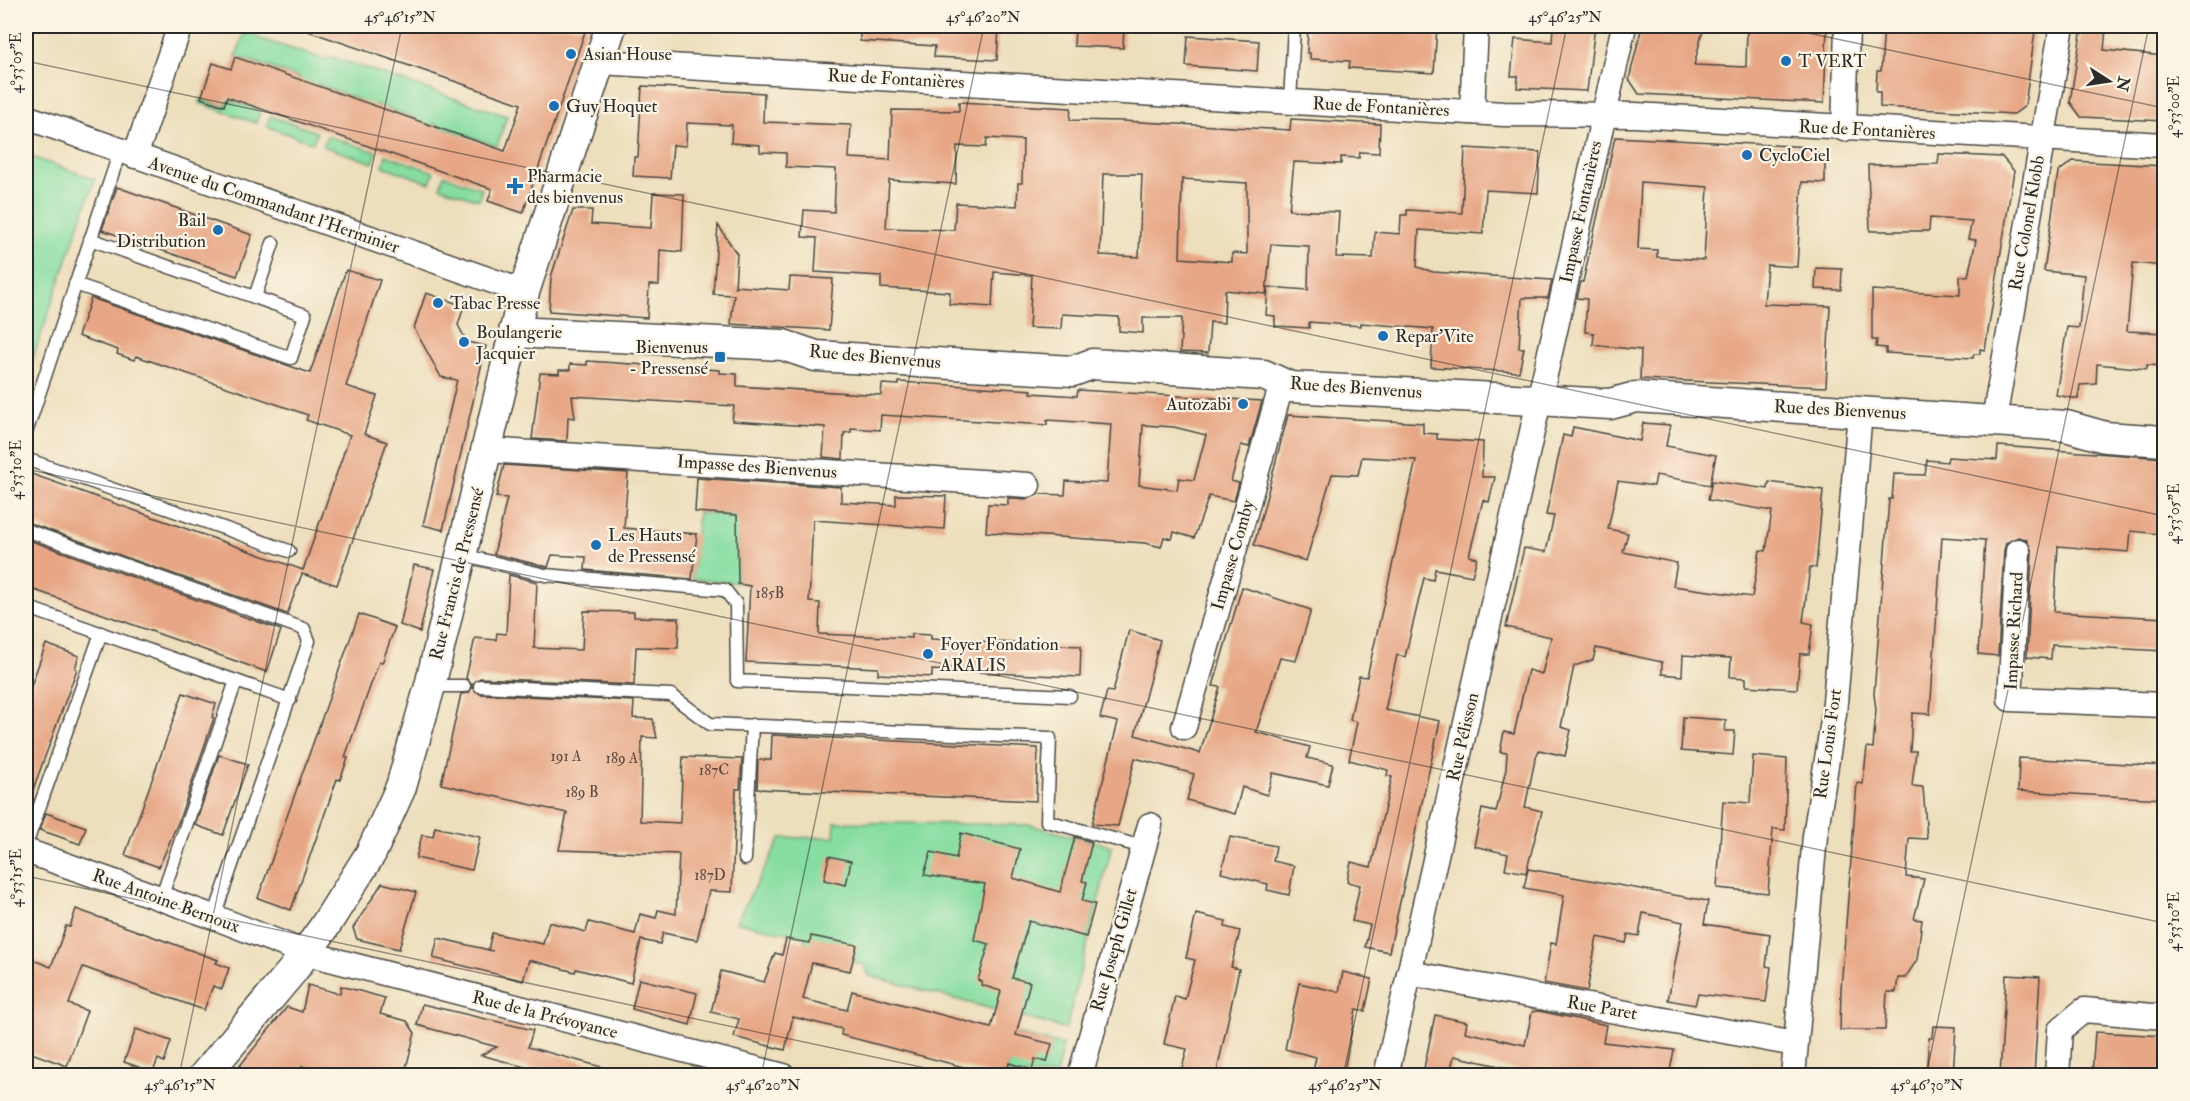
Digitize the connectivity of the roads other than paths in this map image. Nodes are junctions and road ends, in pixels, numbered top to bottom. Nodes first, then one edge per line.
1 (180, 26) edge
2 (611, 26) edge
3 (1294, 26) edge
4 (1476, 26) edge
5 (1624, 26) edge
6 (1847, 26) edge
7 (2062, 26) edge
8 (598, 62) junction
9 (1290, 102) junction
10 (1472, 112) junction
11 (1602, 114) junction
12 (26, 117) edge
13 (1844, 129) junction
14 (2041, 139) junction
15 (2164, 145) edge
16 (128, 154) junction
17 (90, 239) junction
18 (273, 243) dead end
19 (75, 284) junction
20 (524, 292) junction
21 (255, 297) junction
22 (514, 332) junction
23 (1282, 383) junction
24 (1540, 399) junction
25 (1860, 412) junction
26 (1994, 420) junction
27 (26, 434) edge
28 (2164, 441) edge
29 (487, 450) junction
30 (26, 459) edge
31 (1028, 485) dead end
32 (26, 530) edge
33 (289, 551) dead end
34 (2018, 551) dead end
35 (461, 555) junction
36 (26, 607) edge
37 (101, 633) junction
38 (236, 681) junction
39 (430, 686) junction
40 (464, 686) dead end
41 (480, 686) dead end
42 (1070, 696) dead end
43 (290, 700) junction
44 (2164, 705) edge
45 (752, 725) junction
46 (1184, 727) dead end
47 (1146, 836) joint
48 (26, 845) edge
49 (26, 851) edge
50 (745, 859) dead end
51 (161, 898) junction
52 (214, 917) junction
53 (306, 953) junction
54 (1409, 973) junction
55 (2164, 1017) edge
56 (1795, 1044) junction
57 (210, 1074) edge
58 (784, 1076) edge
59 (1080, 1076) edge
60 (1386, 1076) edge
61 (1793, 1076) edge
62 (2057, 1076) edge

1 - 16 street
2 - 8 street, Rue Francis de Pressensé
3 - 9 lane
4 - 10 street
5 - 11 street, Impasse Fontanières
6 - 13 street
7 - 14 street, Rue Colonel Klobb
8 - 9 street, Rue de Fontanières
8 - 20 street, Rue Francis de Pressensé
9 - 10 street, Rue de Fontanières
10 - 11 street, Rue de Fontanières
11 - 13 street, Rue de Fontanières
11 - 24 street, Impasse Fontanières
12 - 16 street, Avenue du Commandant l'Herminier
13 - 14 street, Rue de Fontanières
14 - 15 street, Rue de Fontanières
14 - 26 street, Rue Colonel Klobb
16 - 17 lane
16 - 20 street, Avenue du Commandant l'Herminier
17 - 19 lane
17 - 21 lane
18 - 21 lane
19 - 21 lane
19 - 27 lane
20 - 22 street, Rue Francis de Pressensé
22 - 23 street, Rue des Bienvenus
22 - 29 street, Rue Francis de Pressensé
23 - 24 street, Rue des Bienvenus
23 - 46 street, Impasse Comby
24 - 25 street, Rue des Bienvenus
24 - 54 street, Rue Pélisson
25 - 26 street, Rue des Bienvenus
25 - 56 street, Rue Louis Fort
26 - 28 street, Rue des Bienvenus
29 - 31 street, Impasse des Bienvenus
29 - 35 street, Rue Francis de Pressensé
30 - 33 lane
32 - 43 lane
34 - 44 street, Impasse Richard
35 - 39 street, Rue Francis de Pressensé
35 - 42 lane
36 - 37 lane
37 - 38 lane
37 - 48 lane
38 - 43 lane
38 - 51 lane
39 - 40 lane
39 - 53 street, Rue Francis de Pressensé
41 - 45 lane
43 - 52 lane
45 - 47 lane
45 - 50 lane
47 - 59 street, Rue Joseph Gillet
49 - 51 street, Rue Antoine Bernoux
51 - 52 street, Rue Antoine Bernoux
52 - 53 street, Rue Antoine Bernoux
53 - 57 street, Rue Francis de Pressensé
53 - 58 street, Rue de la Prévoyance
54 - 56 street, Rue Paret
54 - 60 street, Rue Pélisson
55 - 62 street
56 - 61 street, Rue Louis Fort

